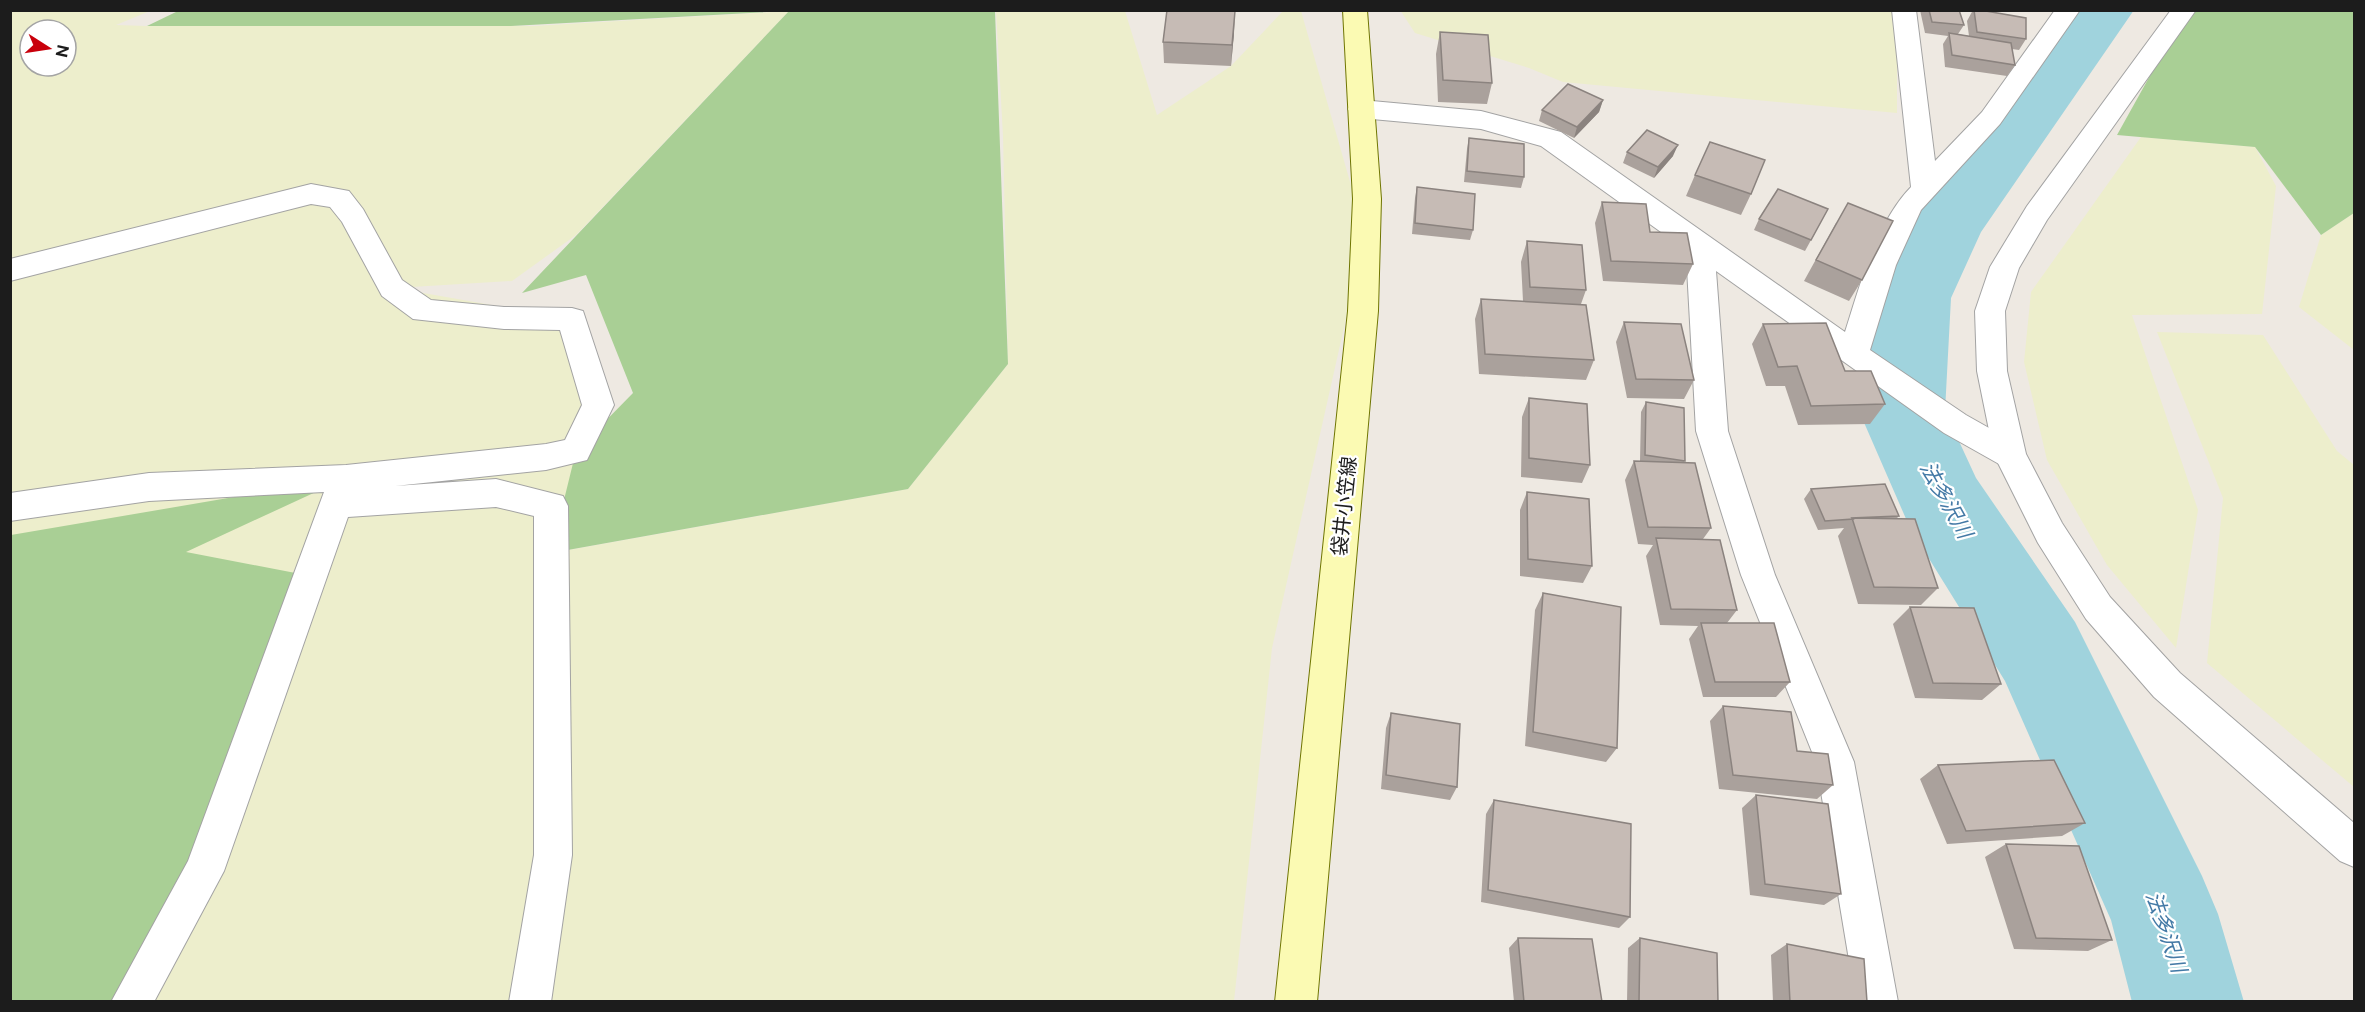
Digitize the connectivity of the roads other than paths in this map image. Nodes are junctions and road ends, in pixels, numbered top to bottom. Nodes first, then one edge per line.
1 (1904, 10) edge
2 (2068, 10) edge
3 (2184, 10) edge
4 (1352, 11) edge
5 (1360, 109) junction
6 (1925, 189) junction
7 (1700, 245) junction
8 (10, 270) edge
9 (1863, 361) junction
10 (2010, 455) junction
11 (342, 491) junction
12 (10, 507) edge
13 (2355, 848) edge
14 (130, 1002) edge
15 (530, 1002) edge
16 (1296, 1002) edge
17 (1878, 1002) edge

1 - 6 street
2 - 6 street
3 - 10 street
4 - 5 main road, 袋井小笠線
5 - 7 street
5 - 16 main road, 袋井小笠線
6 - 9 street
7 - 9 street
7 - 17 street
8 - 11 street
9 - 10 street
10 - 13 street
11 - 12 street
11 - 14 street
11 - 15 street

